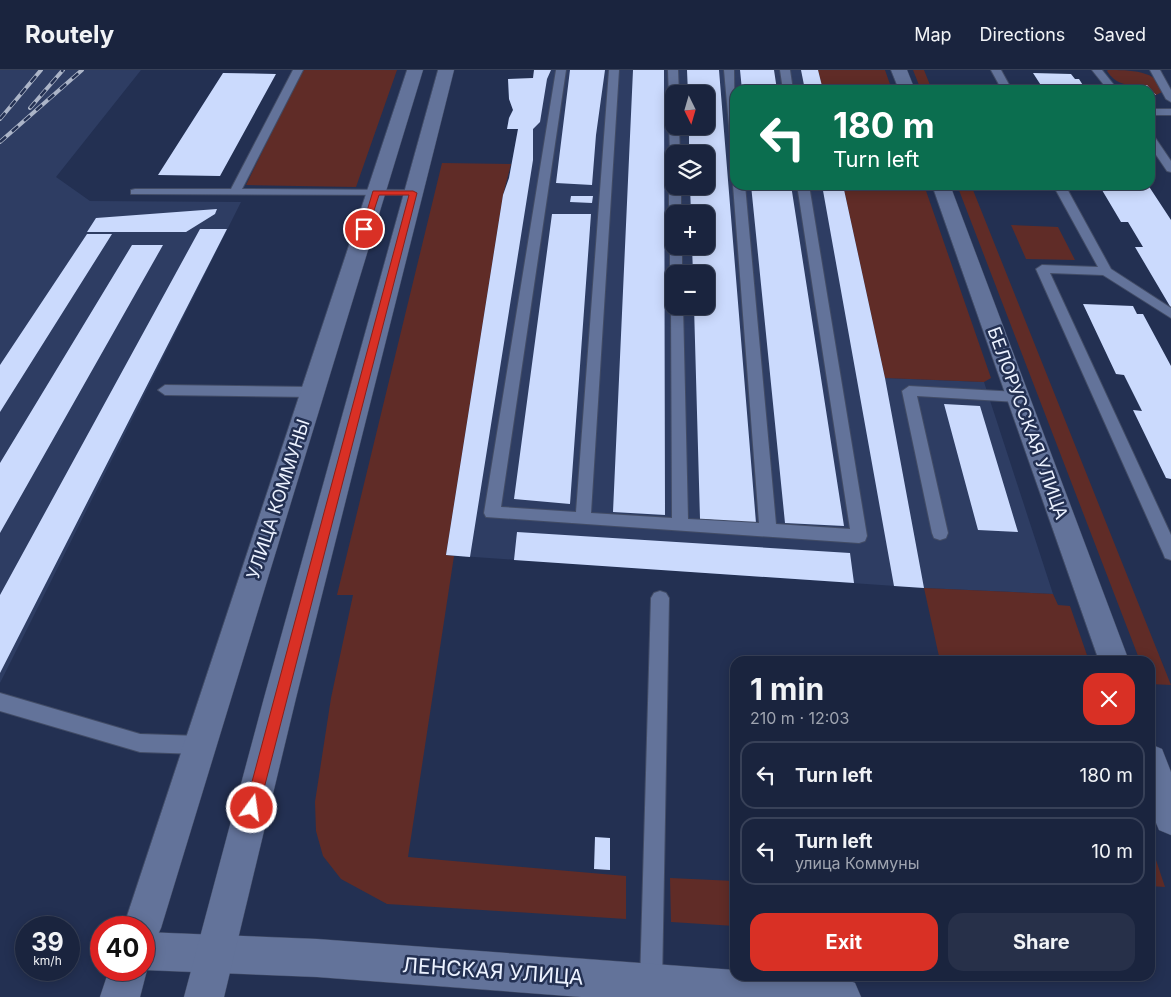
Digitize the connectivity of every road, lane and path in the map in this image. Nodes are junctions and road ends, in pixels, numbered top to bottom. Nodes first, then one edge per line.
1 (298, 70) edge
2 (415, 70) edge
3 (446, 70) edge
4 (562, 70) edge
5 (614, 70) edge
6 (673, 70) edge
7 (730, 70) edge
8 (785, 70) edge
9 (899, 70) edge
10 (996, 70) edge
11 (1097, 70) edge
12 (1154, 70) edge
13 (674, 85) edge
14 (731, 85) edge
15 (787, 85) edge
16 (905, 85) edge
17 (1004, 85) edge
18 (1109, 85) edge
19 (1171, 99) edge
20 (1155, 112) edge
21 (1171, 112) edge
22 (1155, 145) edge
23 (1171, 169) edge
24 (739, 190) edge
25 (804, 190) edge
26 (943, 190) edge
27 (1062, 190) edge
28 (135, 192) dead end
29 (236, 192) junction
30 (376, 193) junction
31 (413, 193) junction
32 (1106, 271) junction
33 (1171, 314) edge
34 (677, 315) edge
35 (165, 390) dead end
36 (312, 392) junction
37 (1018, 397) junction
38 (583, 519) junction
39 (680, 524) junction
40 (768, 530) junction
41 (940, 533) dead end
42 (1171, 553) edge
43 (660, 598) dead end
44 (1112, 656) edge
45 (0, 702) edge
46 (199, 745) junction
47 (1155, 774) edge
48 (1171, 818) edge
49 (146, 916) edge
50 (155, 951) edge
51 (215, 954) junction
52 (125, 981) edge
53 (651, 983) junction
54 (702, 992) edge
55 (120, 997) edge
56 (204, 997) edge
57 (841, 997) edge

1 - 29 lane
2 - 30 street, УЛИЦА КОММУНЫ
3 - 31 street
4 - 38 lane
5 - 38 lane
6 - 13 lane
7 - 14 lane
8 - 15 lane
9 - 16 street
10 - 17 lane
11 - 18 lane
12 - 19 lane
20 - 21 lane
22 - 23 lane
24 - 40 lane
25 - 40 lane
26 - 37 street, БЕЛОРУССКАЯ УЛИЦА
27 - 32 lane
28 - 29 lane
29 - 30 lane
30 - 31 lane
30 - 36 street, УЛИЦА КОММУНЫ
31 - 51 street
32 - 33 lane
32 - 42 lane
34 - 39 lane
35 - 36 lane
36 - 46 street, УЛИЦА КОММУНЫ
37 - 41 lane
37 - 44 street, БЕЛОРУССКАЯ УЛИЦА
38 - 39 lane
39 - 40 lane
43 - 53 lane
45 - 46 lane
46 - 49 street, УЛИЦА КОММУНЫ
47 - 48 street
50 - 51 street, ЛЕНСКАЯ УЛИЦА
51 - 53 street, ЛЕНСКАЯ УЛИЦА
51 - 56 street
52 - 55 street
53 - 54 street, ЛЕНСКАЯ УЛИЦА
54 - 57 street, ЛЕНСКАЯ УЛИЦА

